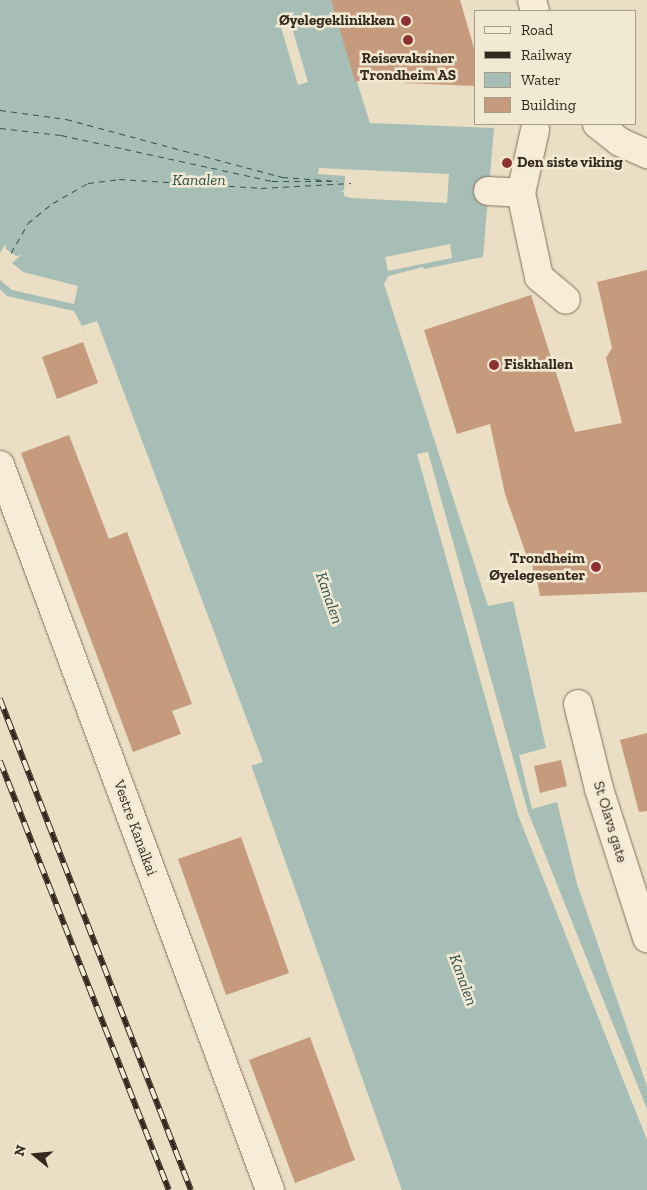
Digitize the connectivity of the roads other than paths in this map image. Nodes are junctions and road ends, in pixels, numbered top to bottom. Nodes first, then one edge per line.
1 (598, 125) edge
2 (535, 130) dead end
3 (647, 154) edge
4 (488, 191) dead end
5 (522, 193) junction
6 (566, 300) dead end
7 (0, 465) edge
8 (578, 704) dead end
9 (647, 938) edge
10 (270, 1190) edge

1 - 3 street
2 - 5 street
4 - 5 street
5 - 6 street
7 - 10 street, Vestre Kanalkai
8 - 9 street, St Olavs gate

